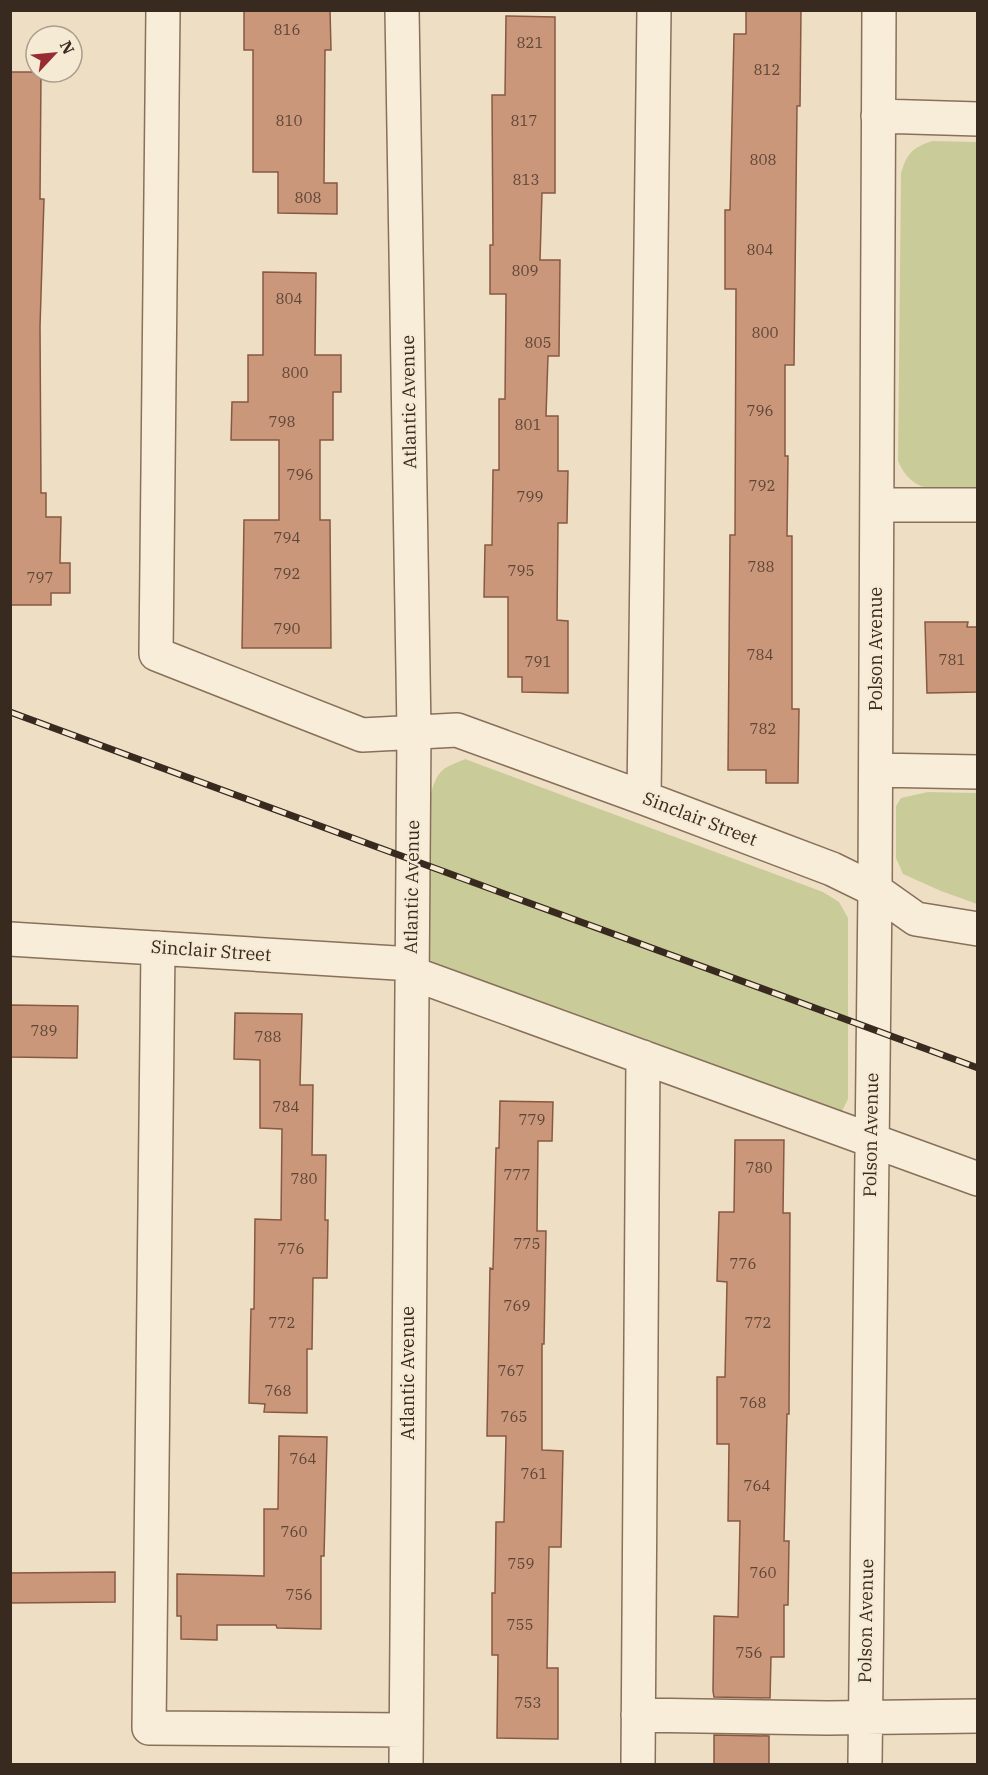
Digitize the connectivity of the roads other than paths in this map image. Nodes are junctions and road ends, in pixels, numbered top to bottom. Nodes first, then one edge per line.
1 (163, 10) edge
2 (402, 10) edge
3 (654, 10) edge
4 (879, 10) edge
5 (878, 116) junction
6 (978, 118) edge
7 (877, 505) junction
8 (978, 505) edge
9 (414, 732) junction
10 (876, 770) junction
11 (978, 772) edge
12 (644, 798) junction
13 (875, 890) junction
14 (978, 929) edge
15 (10, 939) edge
16 (158, 948) junction
17 (411, 968) junction
18 (643, 1057) junction
19 (871, 1140) junction
20 (978, 1179) edge
21 (638, 1715) junction
22 (865, 1716) junction
23 (978, 1716) edge
24 (406, 1730) junction
25 (406, 1764) edge
26 (638, 1764) edge
27 (865, 1764) edge

1 - 9 street, Sinclair Street
2 - 9 street, Atlantic Avenue
3 - 12 street
4 - 5 street, Polson Avenue
5 - 6 street
5 - 7 street, Polson Avenue
7 - 8 street
7 - 10 street, Polson Avenue
9 - 12 street, Sinclair Street
9 - 17 street, Atlantic Avenue
10 - 11 street
10 - 13 street, Polson Avenue
12 - 13 street, Sinclair Street
13 - 14 street, Sinclair Street
13 - 19 street, Polson Avenue
15 - 16 street, Sinclair Street
16 - 17 street, Sinclair Street
16 - 24 street
17 - 18 street, Sinclair Street
17 - 24 street, Atlantic Avenue
18 - 19 street, Sinclair Street
18 - 21 street
19 - 20 street, Sinclair Street
19 - 22 street, Polson Avenue
21 - 22 street
21 - 26 street
22 - 23 street
22 - 27 street, Polson Avenue
24 - 25 street, Atlantic Avenue

